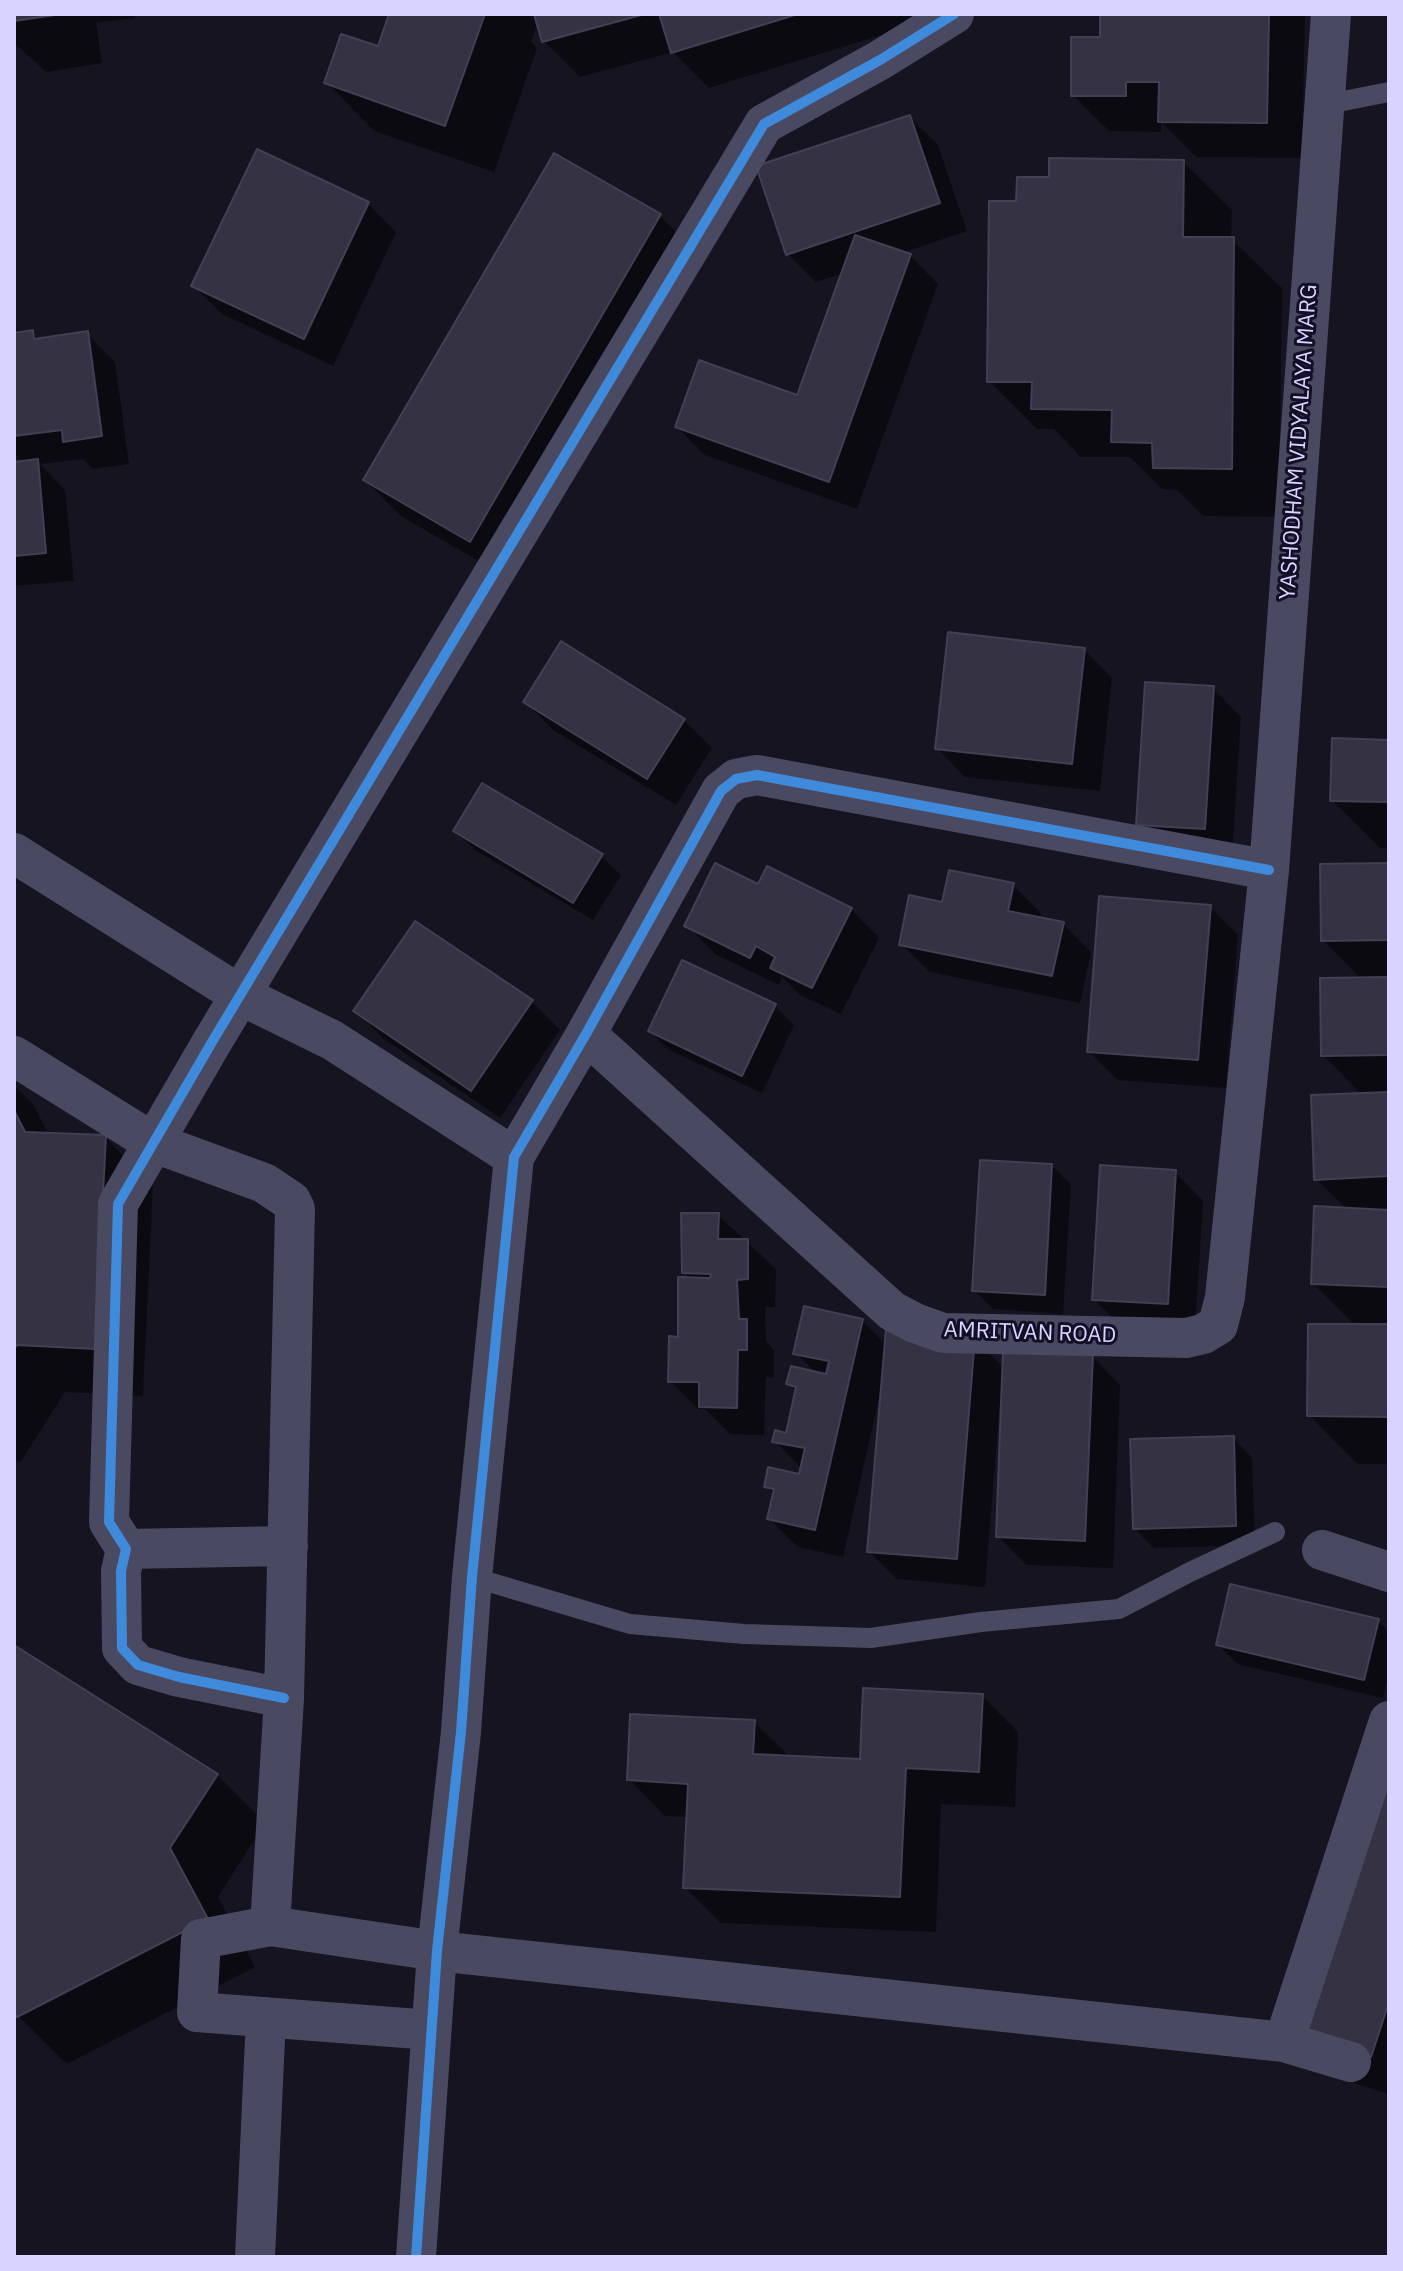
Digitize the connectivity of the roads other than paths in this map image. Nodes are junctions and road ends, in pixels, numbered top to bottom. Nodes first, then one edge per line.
1 (954, 14) edge
2 (1331, 14) edge
3 (1389, 92) edge
4 (1323, 105) junction
5 (14, 853) edge
6 (1269, 870) junction
7 (240, 995) junction
8 (586, 1034) junction
9 (14, 1056) edge
10 (152, 1142) junction
11 (514, 1157) junction
12 (1275, 1532) dead end
13 (288, 1546) junction
14 (126, 1549) junction
15 (1322, 1550) dead end
16 (1389, 1572) edge
17 (472, 1577) junction
18 (284, 1698) junction
19 (1389, 1721) edge
20 (270, 1926) junction
21 (437, 1951) junction
22 (266, 2017) junction
23 (431, 2030) junction
24 (1284, 2042) junction
25 (1351, 2062) dead end
26 (255, 2257) edge
27 (416, 2257) edge

1 - 7 street
2 - 4 street, YASHODHAM VIDYALAYA MARG
3 - 4 lane
4 - 6 street, YASHODHAM VIDYALAYA MARG
5 - 7 street
6 - 8 street
6 - 8 street, AMRITVAN ROAD
7 - 10 street
7 - 11 street
8 - 11 street
9 - 10 street
10 - 13 street
10 - 14 street
11 - 17 street
12 - 17 lane
13 - 14 street
13 - 18 street
14 - 18 street
15 - 16 street
17 - 21 street
18 - 20 street
19 - 24 street
20 - 21 street
20 - 22 street
21 - 23 street
21 - 24 street
22 - 23 street
22 - 26 street
23 - 27 street
24 - 25 street

